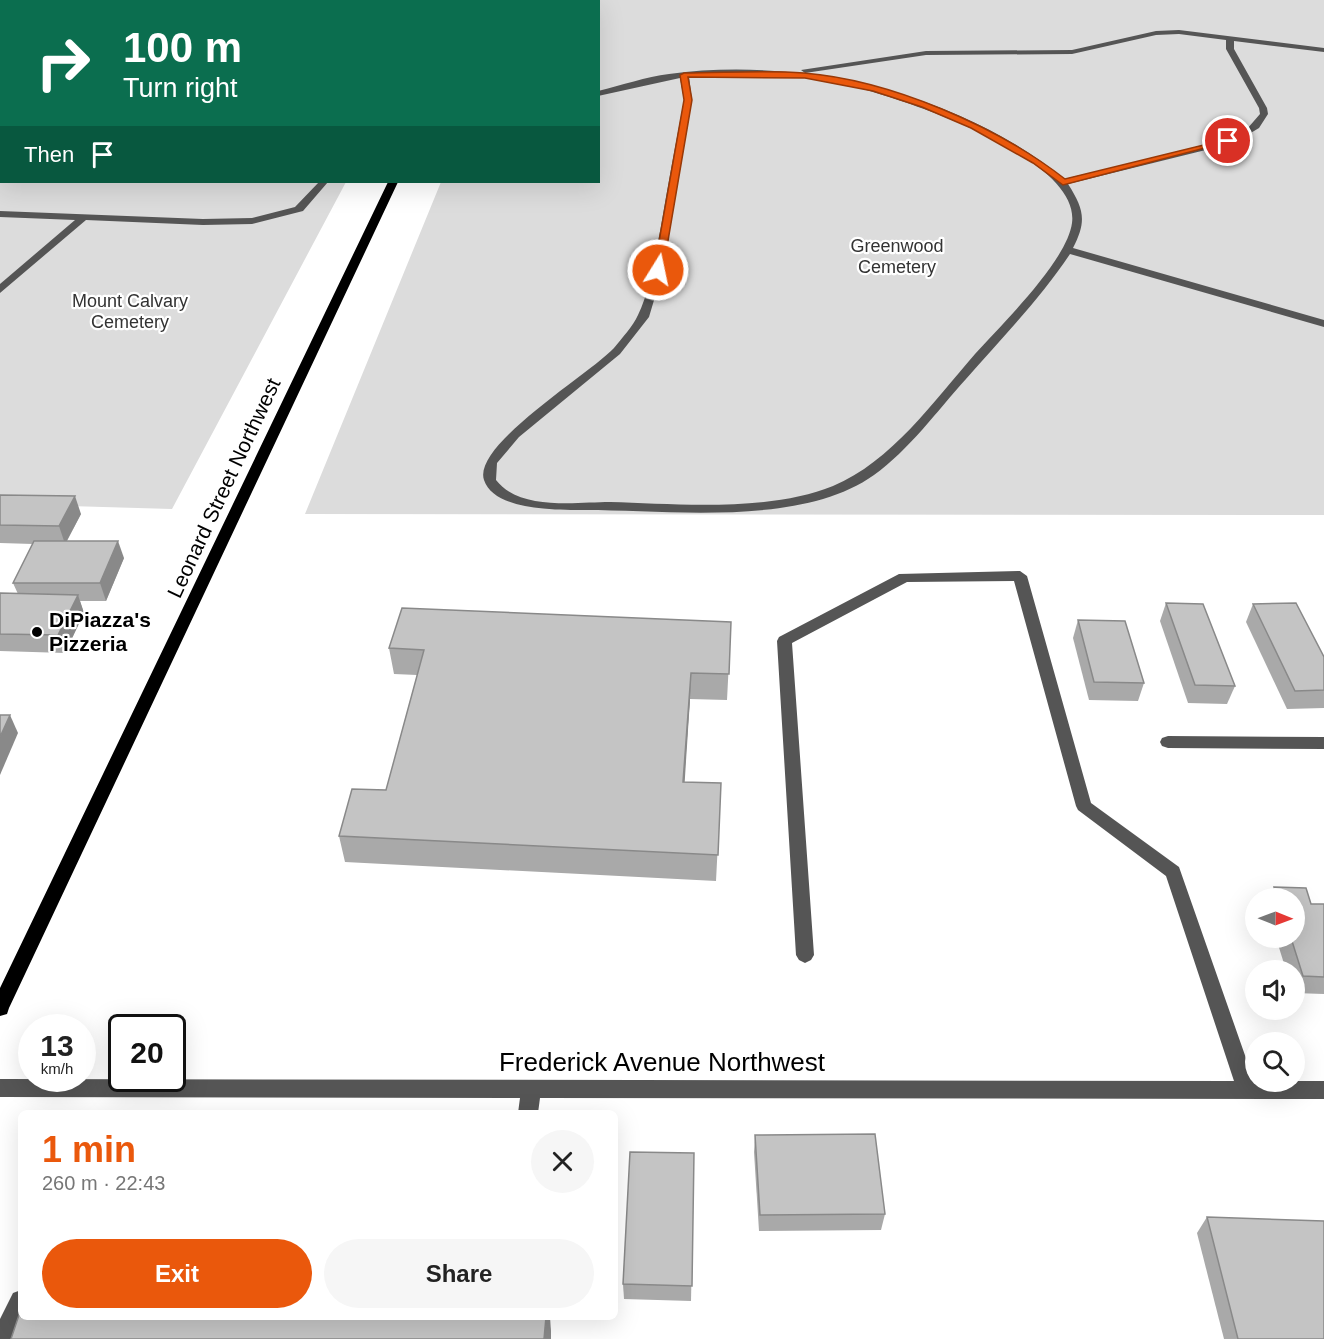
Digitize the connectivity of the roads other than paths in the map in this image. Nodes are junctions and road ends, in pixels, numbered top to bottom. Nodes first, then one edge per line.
1 (1230, 37) junction
2 (1324, 50) edge
3 (770, 74) junction
4 (684, 75) junction
5 (600, 94) edge
6 (1063, 182) junction
7 (322, 183) edge
8 (393, 183) edge
9 (0, 214) edge
10 (84, 217) junction
11 (1067, 250) junction
12 (0, 290) edge
13 (1324, 324) edge
14 (1168, 742) dead end
15 (1324, 742) edge
16 (804, 955) dead end
17 (0, 1008) edge
18 (1245, 1084) edge
19 (0, 1088) edge
20 (531, 1089) junction
21 (1245, 1090) edge
22 (1305, 1090) edge
23 (1324, 1090) edge
24 (528, 1110) edge
25 (18, 1307) edge
26 (2, 1339) edge

1 - 2 street
1 - 3 street
1 - 6 street
3 - 4 street
3 - 6 street
4 - 5 street
4 - 11 street
6 - 11 street
7 - 10 street
8 - 17 main road, Leonard Street Northwest
9 - 10 street
10 - 12 street
11 - 13 street
14 - 15 street
16 - 18 street
19 - 20 street, Frederick Avenue Northwest
20 - 21 street, Frederick Avenue Northwest
20 - 24 street
22 - 23 street, Frederick Avenue Northwest
25 - 26 street

